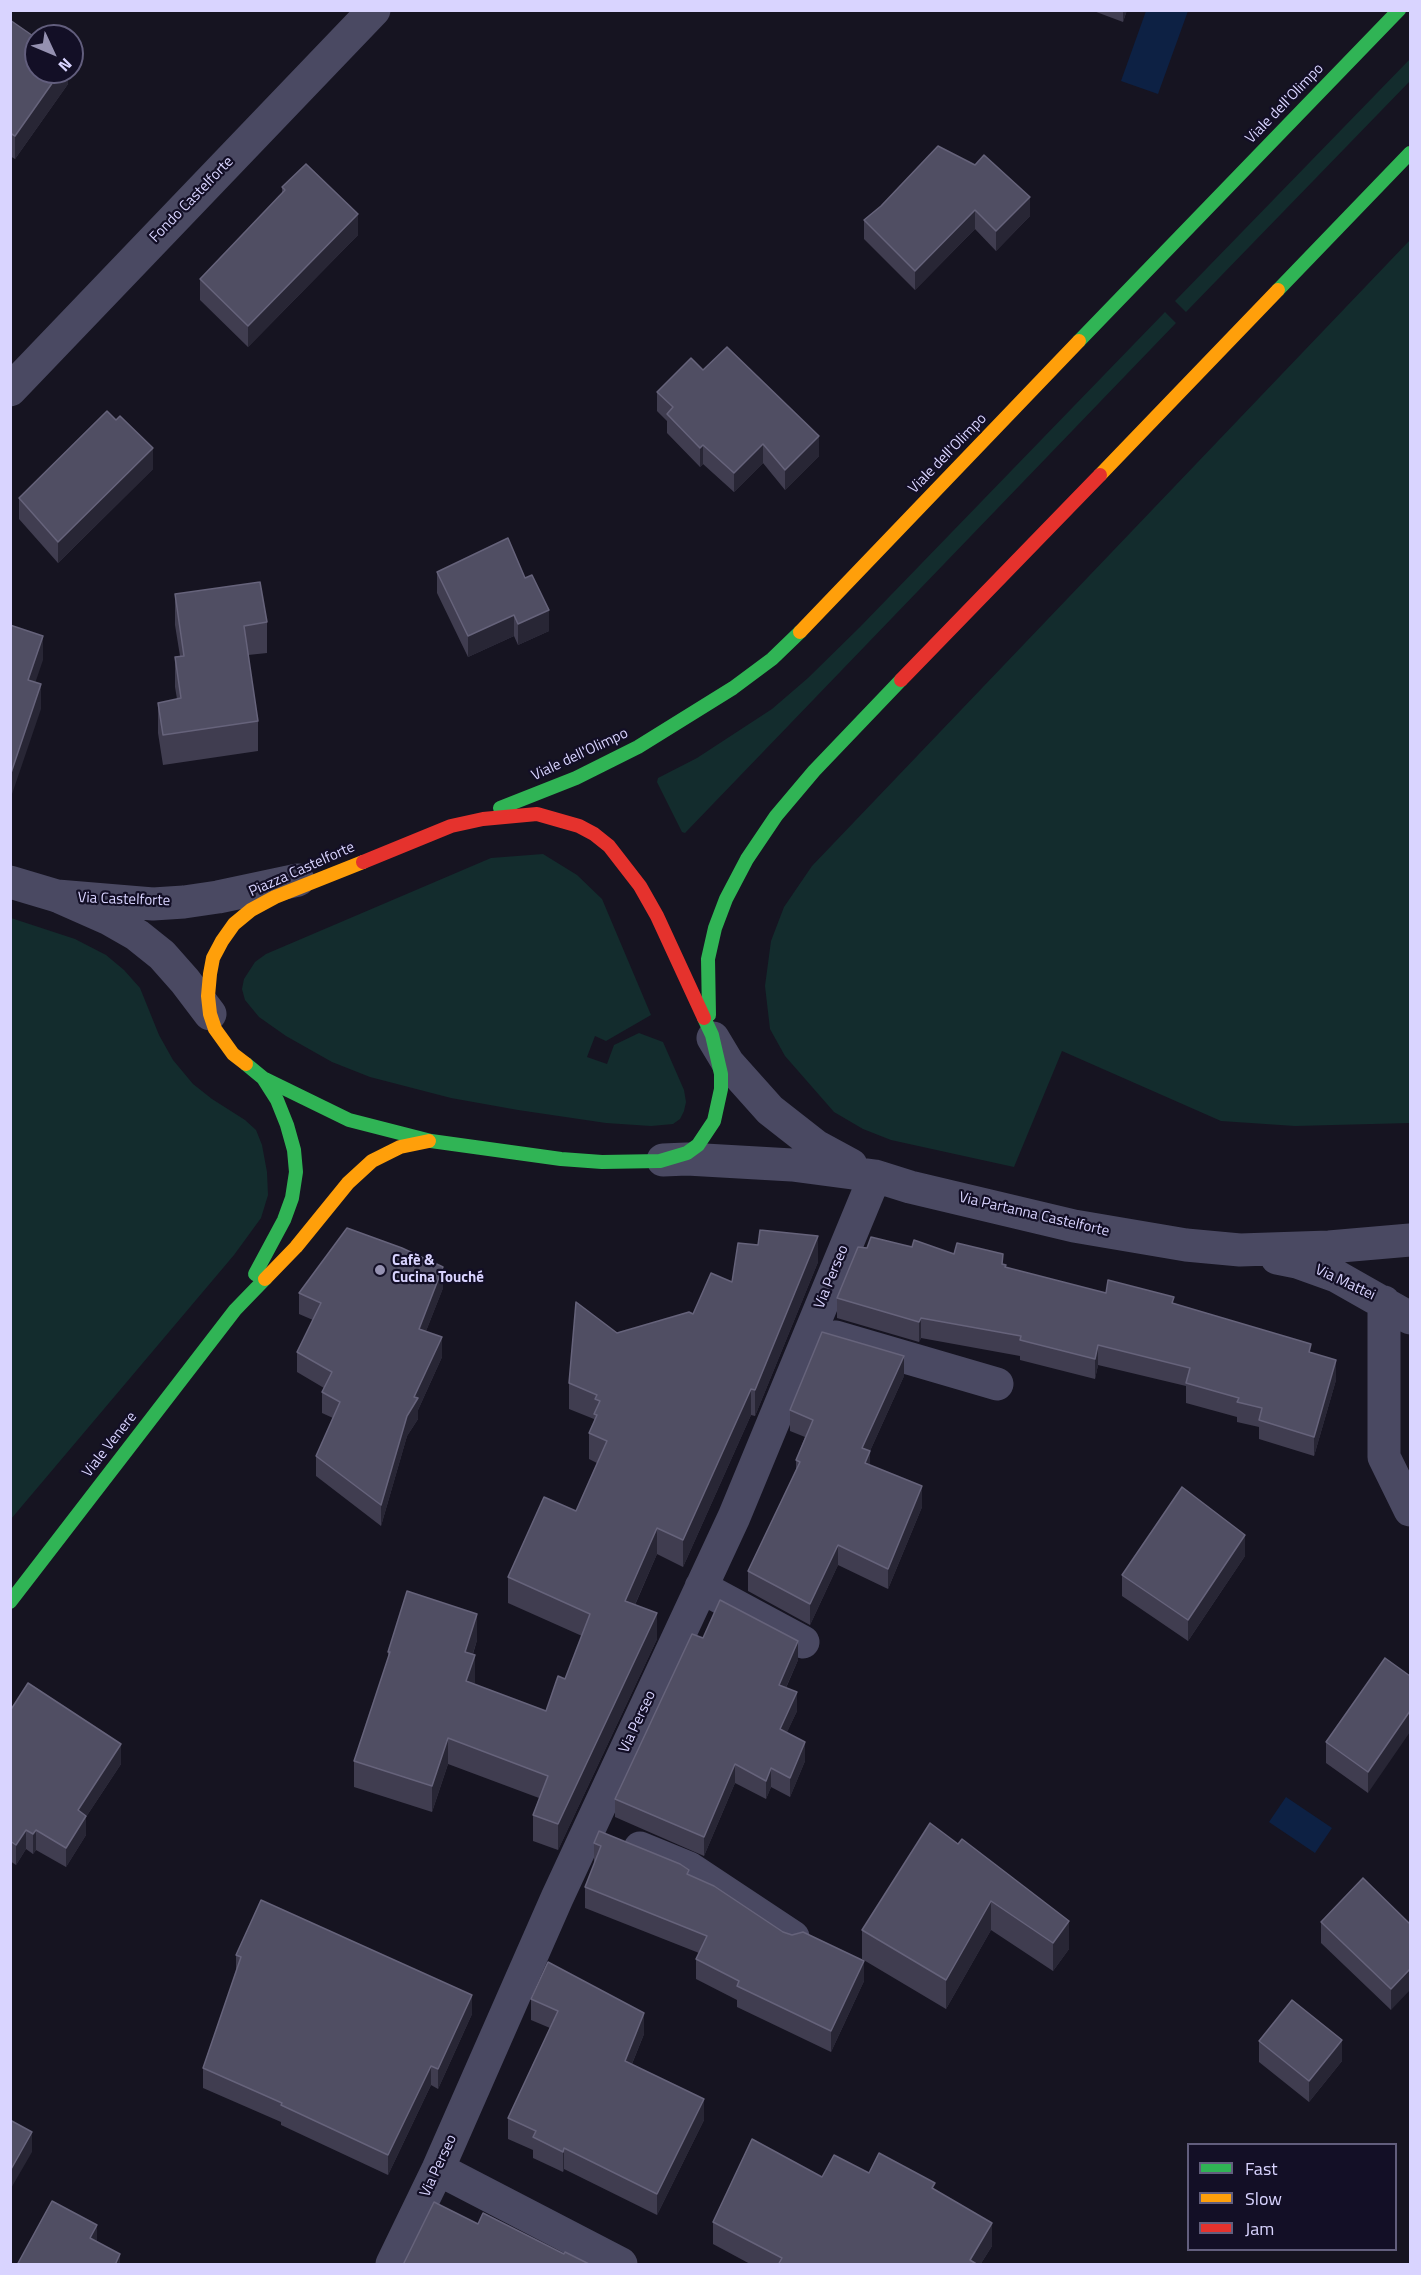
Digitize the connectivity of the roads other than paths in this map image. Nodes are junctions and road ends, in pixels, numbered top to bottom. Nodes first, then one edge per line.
1 (374, 10) edge
2 (1399, 10) edge
3 (1410, 153) edge
4 (10, 390) edge
5 (451, 826) junction
6 (333, 873) junction
7 (10, 882) edge
8 (57, 896) junction
9 (210, 1014) junction
10 (711, 1035) junction
11 (263, 1078) junction
12 (431, 1141) junction
13 (660, 1161) junction
14 (875, 1176) junction
15 (1410, 1240) edge
16 (1240, 1250) junction
17 (235, 1310) junction
18 (1397, 1310) edge
19 (811, 1330) junction
20 (997, 1384) dead end
21 (1410, 1510) edge
22 (701, 1587) junction
23 (10, 1602) edge
24 (803, 1642) dead end
25 (589, 1827) junction
26 (793, 1937) edge
27 (438, 2169) junction
28 (393, 2265) edge
29 (621, 2265) edge

1 - 4 street, Fondo Castelforte
2 - 5 street, Viale dell'Olimpo
3 - 10 street
5 - 6 street, Piazza Castelforte
5 - 10 street, Piazza Castelforte
6 - 8 street, Via Castelforte
6 - 9 street, Piazza Castelforte
7 - 8 street, Via Castelforte
8 - 9 street, Via Castelforte
9 - 11 street, Piazza Castelforte
10 - 13 street, Piazza Castelforte
10 - 14 street
11 - 12 street, Piazza Castelforte
11 - 17 street, Viale Venere
12 - 13 street, Piazza Castelforte
12 - 17 street, Viale Venere
13 - 14 street, Via Partanna Castelforte
14 - 16 street, Via Partanna Castelforte
14 - 19 street, Via Perseo
15 - 16 street, Via Partanna Castelforte
16 - 18 street, Via Mattei
17 - 23 street, Viale Venere
18 - 21 street
19 - 20 street
19 - 22 street, Via Perseo
22 - 24 street
22 - 25 street, Via Perseo
25 - 26 street
25 - 27 street, Via Perseo
27 - 28 street, Via Perseo
27 - 29 street

